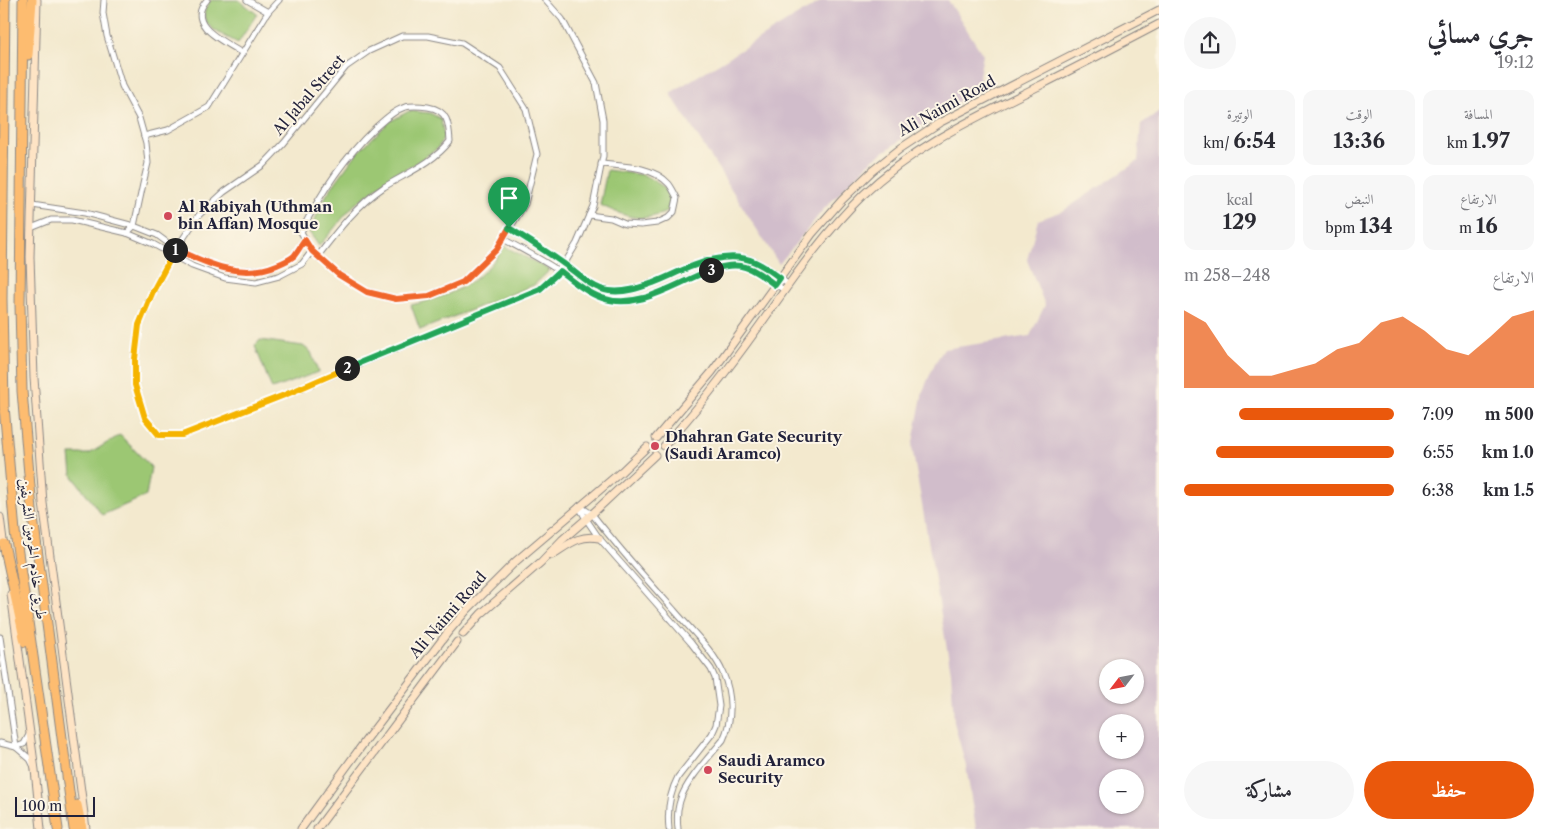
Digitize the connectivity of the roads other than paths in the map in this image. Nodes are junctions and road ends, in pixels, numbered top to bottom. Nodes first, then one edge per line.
1 (5, 0) edge
2 (23, 0) edge
3 (32, 0) edge
4 (37, 0) edge
5 (104, 0) edge
6 (207, 0) edge
7 (247, 0) edge
8 (279, 0) edge
9 (545, 0) edge
10 (1159, 10) edge
11 (268, 12) junction
12 (1159, 24) edge
13 (242, 53) junction
14 (144, 136) junction
15 (21, 140) junction
16 (601, 164) junction
17 (32, 205) junction
18 (589, 215) junction
19 (134, 226) junction
20 (31, 228) junction
21 (509, 228) junction
22 (127, 234) junction
23 (503, 239) junction
24 (305, 240) junction
25 (176, 249) junction
26 (312, 251) junction
27 (172, 254) junction
28 (318, 256) junction
29 (564, 264) junction
30 (560, 271) junction
31 (780, 278) junction
32 (775, 285) junction
33 (787, 288) junction
34 (666, 427) junction
35 (675, 434) junction
36 (656, 438) dead end
37 (664, 446) dead end
38 (647, 447) dead end
39 (640, 453) junction
40 (655, 455) dead end
41 (648, 461) junction
42 (579, 506) junction
43 (592, 514) junction
44 (0, 517) edge
45 (586, 519) junction
46 (599, 538) junction
47 (4, 544) junction
48 (541, 562) junction
49 (463, 634) dead end
50 (0, 637) edge
51 (456, 642) dead end
52 (40, 708) junction
53 (61, 727) junction
54 (30, 733) junction
55 (712, 734) junction
56 (723, 740) junction
57 (0, 743) edge
58 (16, 747) junction
59 (36, 770) junction
60 (678, 777) junction
61 (689, 782) junction
62 (41, 829) edge
63 (58, 829) edge
64 (74, 829) edge
65 (82, 829) edge
66 (86, 829) edge
67 (301, 829) edge
68 (317, 829) edge
69 (669, 829) edge
70 (678, 829) edge

1 - 52 highway, طريق خادم الحرمين الشريفين
2 - 15 highway, طريق خادم الحرمين الشريفين
3 - 15 highway
4 - 17 main road
5 - 14 street
6 - 13 street
7 - 11 street
8 - 11 street
9 - 16 street
10 - 31 main road, Ali Naimi Road
11 - 13 street
12 - 33 main road, Ali Naimi Road
13 - 14 street
14 - 19 street
15 - 53 highway, طريق خادم الحرمين الشريفين
16 - 18 street
16 - 18 street
17 - 19 street
17 - 20 main road
18 - 29 street
19 - 22 street
19 - 25 street
20 - 22 street
20 - 66 main road
21 - 23 street, Al Jabal Street
21 - 25 street, Al Jabal Street
21 - 29 street
22 - 27 street
23 - 28 street, Al Jabal Street
23 - 30 street
24 - 25 street
24 - 26 street, Al Jabal Street
24 - 28 street
25 - 27 street, Al Jabal Street
26 - 27 street
26 - 28 street, Al Jabal Street
27 - 30 street, Al Jabal Street
29 - 30 street
29 - 31 street
30 - 32 street
31 - 32 main road, Ali Naimi Road
31 - 33 street
32 - 33 street
32 - 34 main road, Ali Naimi Road
33 - 35 main road, Ali Naimi Road
34 - 35 main road
34 - 36 main road, Ali Naimi Road
35 - 37 main road, Ali Naimi Road
38 - 39 main road, Ali Naimi Road
39 - 41 main road
39 - 42 main road, Ali Naimi Road
40 - 41 main road, Ali Naimi Road
41 - 43 main road, Ali Naimi Road
42 - 43 street
42 - 45 street
42 - 67 main road, Ali Naimi Road
43 - 45 main road, Ali Naimi Road
43 - 56 street
44 - 47 main road
45 - 46 street
45 - 48 main road, Ali Naimi Road
46 - 48 main road
46 - 55 street
47 - 52 highway
47 - 54 main road
48 - 49 main road, Ali Naimi Road
50 - 58 street
51 - 68 main road, Ali Naimi Road
52 - 63 highway, طريق خادم الحرمين الشريفين
53 - 64 highway, طريق خادم الحرمين الشريفين
53 - 65 highway
54 - 58 street
54 - 59 main road
55 - 56 street
55 - 60 street
56 - 61 street
57 - 58 street
58 - 59 street
59 - 62 main road
60 - 61 street
60 - 69 street
61 - 70 street

